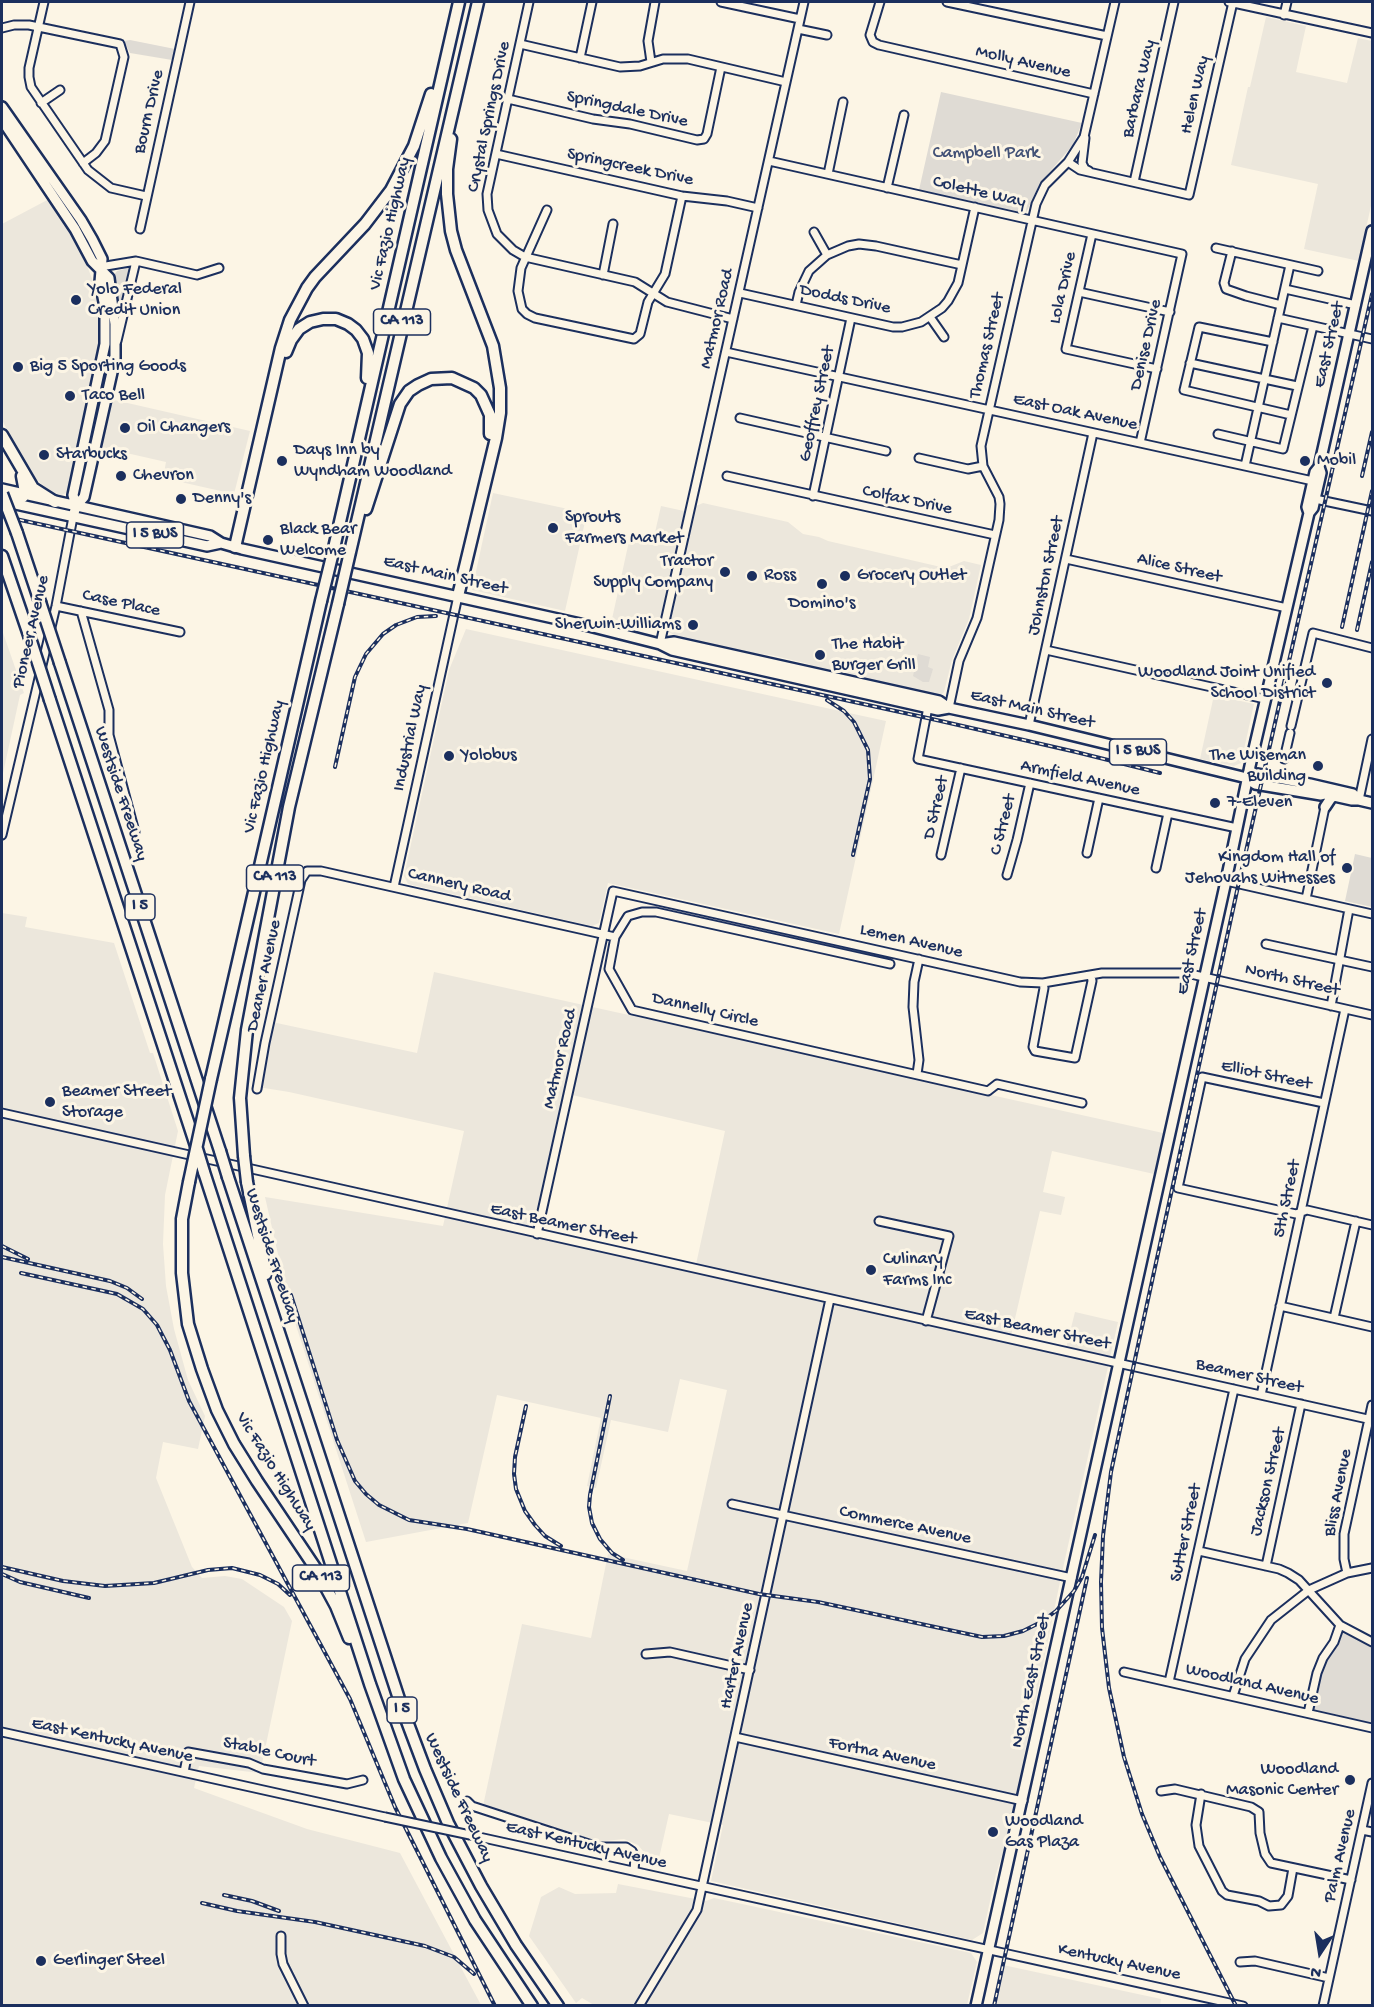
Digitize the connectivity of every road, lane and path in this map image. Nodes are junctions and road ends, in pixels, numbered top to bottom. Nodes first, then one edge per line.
1 (44, 2) edge
2 (190, 2) edge
3 (459, 2) edge
4 (478, 2) edge
5 (529, 2) edge
6 (592, 2) edge
7 (656, 2) edge
8 (721, 2) edge
9 (804, 2) edge
10 (880, 2) edge
11 (947, 2) edge
12 (1115, 2) edge
13 (1174, 2) edge
14 (1231, 2) edge
15 (1287, 2) edge
16 (1284, 15) junction
17 (800, 19) junction
18 (38, 27) junction
19 (2, 28) edge
20 (798, 28) junction
21 (1372, 33) edge
22 (827, 35) dead end
23 (1107, 36) junction
24 (449, 43) junction
25 (520, 44) junction
26 (580, 58) junction
27 (651, 62) junction
28 (721, 67) junction
29 (786, 82) junction
30 (60, 90) dead end
31 (457, 93) junction
32 (1094, 94) junction
33 (508, 99) junction
34 (843, 102) dead end
35 (41, 103) junction
36 (2, 107) edge
37 (904, 115) dead end
38 (2, 120) edge
39 (1085, 132) junction
40 (496, 154) junction
41 (769, 161) junction
42 (1068, 162) junction
43 (83, 164) junction
44 (36, 173) junction
45 (1092, 173) junction
46 (828, 174) junction
47 (1134, 182) junction
48 (888, 188) junction
49 (146, 196) junction
50 (682, 196) junction
51 (975, 207) junction
52 (72, 208) junction
53 (758, 208) junction
54 (547, 210) dead end
55 (1032, 220) junction
56 (613, 224) dead end
57 (140, 229) dead end
58 (1372, 231) edge
59 (814, 232) dead end
60 (1092, 234) junction
61 (1216, 248) dead end
62 (1232, 251) junction
63 (1182, 254) joint
64 (827, 255) junction
65 (525, 257) junction
66 (136, 261) junction
67 (962, 265) junction
68 (1290, 265) junction
69 (100, 267) junction
70 (219, 268) dead end
71 (1318, 271) dead end
72 (603, 274) junction
73 (1285, 290) junction
74 (1079, 292) junction
75 (740, 293) junction
76 (654, 294) junction
77 (796, 305) junction
78 (1281, 305) junction
79 (1356, 305) junction
80 (1170, 312) junction
81 (930, 317) junction
82 (852, 318) junction
83 (1278, 318) junction
84 (734, 319) junction
85 (1313, 326) junction
86 (1350, 334) junction
87 (944, 337) dead end
88 (1372, 339) edge
89 (1273, 342) junction
90 (116, 346) junction
91 (726, 352) junction
92 (1190, 363) junction
93 (1156, 369) junction
94 (839, 377) junction
95 (1264, 379) junction
96 (98, 382) junction
97 (1297, 386) junction
98 (94, 399) junction
99 (1257, 407) junction
100 (104, 410) junction
101 (989, 410) junction
102 (1291, 415) junction
103 (740, 418) dead end
104 (363, 424) junction
105 (100, 429) junction
106 (1093, 433) junction
107 (1218, 434) dead end
108 (2, 435) edge
109 (826, 437) junction
110 (1252, 442) junction
111 (1140, 443) junction
112 (886, 451) dead end
113 (919, 458) dead end
114 (983, 466) junction
115 (1245, 466) junction
116 (1319, 467) junction
117 (21, 470) junction
118 (727, 476) dead end
119 (1312, 481) junction
120 (2, 489) edge
121 (2, 495) edge
122 (24, 495) junction
123 (813, 496) junction
124 (1315, 499) junction
125 (2, 501) edge
126 (55, 502) junction
127 (76, 506) junction
128 (1372, 511) edge
129 (1309, 513) junction
130 (73, 517) junction
131 (188, 532) junction
132 (156, 535) junction
133 (995, 535) junction
134 (221, 543) junction
135 (239, 548) junction
136 (350, 552) junction
137 (2, 556) edge
138 (1066, 559) junction
139 (458, 596) junction
140 (56, 606) junction
141 (1287, 608) junction
142 (81, 611) junction
143 (180, 632) dead end
144 (660, 644) junction
145 (1372, 648) edge
146 (1046, 650) junction
147 (1265, 699) junction
148 (928, 707) junction
149 (949, 708) junction
150 (1029, 725) junction
151 (1372, 739) edge
152 (1284, 759) dead end
153 (961, 768) junction
154 (1247, 778) junction
155 (1030, 783) junction
156 (1321, 795) junction
157 (1335, 796) junction
158 (1099, 798) junction
159 (1360, 800) junction
160 (1372, 803) edge
161 (1325, 807) junction
162 (1168, 813) junction
163 (4, 815) edge
164 (1237, 828) junction
165 (135, 832) dead end
166 (2, 835) edge
167 (1087, 853) dead end
168 (941, 855) dead end
169 (1156, 868) dead end
170 (307, 871) joint
171 (1007, 875) dead end
172 (1226, 880) junction
173 (394, 887) junction
174 (613, 891) joint
175 (1306, 899) junction
176 (1350, 909) junction
177 (1372, 914) edge
178 (744, 920) junction
179 (741, 931) junction
180 (604, 934) junction
181 (615, 937) junction
182 (1266, 944) dead end
183 (876, 950) junction
184 (919, 959) junction
185 (873, 960) junction
186 (1339, 960) junction
187 (890, 964) dead end
188 (1372, 967) edge
189 (1091, 975) junction
190 (1205, 976) junction
191 (1043, 983) junction
192 (1330, 1006) junction
193 (1345, 1009) junction
194 (1372, 1016) edge
195 (917, 1074) junction
196 (257, 1089) dead end
197 (1082, 1103) dead end
198 (1324, 1103) junction
199 (2, 1113) edge
200 (1301, 1212) junction
201 (879, 1221) dead end
202 (1356, 1221) junction
203 (1372, 1225) edge
204 (537, 1234) junction
205 (830, 1299) junction
206 (1280, 1306) junction
207 (1335, 1318) junction
208 (926, 1321) junction
209 (1372, 1327) edge
210 (278, 1330) junction
211 (1118, 1364) junction
212 (1234, 1389) junction
213 (1261, 1395) junction
214 (1302, 1404) junction
215 (1372, 1405) edge
216 (1371, 1419) edge
217 (732, 1504) dead end
218 (783, 1515) junction
219 (1199, 1551) junction
220 (1266, 1566) junction
221 (1372, 1568) edge
222 (1347, 1573) junction
223 (1071, 1578) junction
224 (1309, 1590) junction
225 (1340, 1625) junction
226 (1372, 1642) edge
227 (646, 1654) dead end
228 (750, 1670) junction
229 (1124, 1672) dead end
230 (1170, 1682) junction
231 (370, 1684) junction
232 (1233, 1696) junction
233 (1308, 1713) junction
234 (1372, 1728) edge
235 (2, 1732) edge
236 (735, 1737) junction
237 (184, 1772) junction
238 (363, 1780) dead end
239 (1372, 1783) edge
240 (1161, 1791) dead end
241 (1201, 1794) junction
242 (467, 1801) dead end
243 (1023, 1801) junction
244 (1362, 1830) junction
245 (1372, 1832) edge
246 (1293, 1868) junction
247 (634, 1871) junction
248 (1351, 1880) junction
249 (702, 1887) junction
250 (474, 1920) junction
251 (281, 1936) dead end
252 (989, 1950) junction
253 (1240, 1962) dead end
254 (1329, 1978) junction
255 (1217, 2003) edge
256 (304, 2006) edge
257 (526, 2006) edge
258 (532, 2006) edge
259 (559, 2006) edge
260 (639, 2006) edge
261 (976, 2006) edge
262 (1243, 2006) edge
263 (1323, 2006) edge

1 - 18 street
2 - 49 street, Bourn Drive
3 - 24 highway, Vic Fazio Highway / CA 113
4 - 31 highway, Vic Fazio Highway / CA 113
5 - 25 street, Crystal Springs Drive
6 - 26 street
7 - 27 street
8 - 17 street
9 - 17 street, Matmor Road
10 - 32 street, Molly Avenue
11 - 23 street
12 - 23 street, Thomas Street
13 - 47 street, Barbara Way
14 - 16 street
14 - 47 street, Helen Way
15 - 16 street
16 - 21 street
17 - 20 street, Matmor Road
18 - 19 street
18 - 35 street
18 - 43 street
20 - 22 street
20 - 29 street, Matmor Road
23 - 32 street, Thomas Street
24 - 104 highway, Vic Fazio Highway / CA 113
24 - 135 highway
25 - 26 street
25 - 33 street, Crystal Springs Drive
26 - 27 street
27 - 28 street
28 - 29 street
28 - 33 street, Springdale Drive
29 - 41 street, Matmor Road
30 - 35 street
31 - 136 highway, Vic Fazio Highway / CA 113
31 - 139 highway
32 - 39 street, Thomas Street
33 - 40 street, Crystal Springs Drive
34 - 46 street
35 - 43 street
36 - 52 main road, Pioneer Avenue
37 - 48 street
38 - 44 main road, Pioneer Avenue
39 - 42 street, Thomas Street
39 - 45 street
40 - 50 street, Springcreek Drive
40 - 65 street, Crystal Springs Drive
41 - 46 street, Colette Way
41 - 53 street, Matmor Road
42 - 45 street
42 - 55 street, Thomas Street
43 - 49 street
44 - 52 main road
44 - 69 main road, Pioneer Avenue
45 - 47 street
46 - 48 street, Colette Way
48 - 51 street, Colette Way
49 - 57 street, Bourn Drive
50 - 53 street, Springcreek Drive
50 - 76 street
51 - 55 street, Colette Way
51 - 67 street, Dodds Drive
52 - 69 main road, Pioneer Avenue
53 - 75 street, Matmor Road
54 - 65 street
55 - 60 street, Colette Way
55 - 101 street, Thomas Street
56 - 72 street
58 - 79 main road, East Street
59 - 64 street
60 - 63 street, Colette Way
60 - 74 street, Lola Drive
61 - 62 street
62 - 68 street
62 - 78 street
63 - 80 street, Denise Drive
64 - 67 street
64 - 77 street
65 - 72 street, Crystal Springs Drive
65 - 76 street
66 - 69 street
66 - 70 street
66 - 90 street
67 - 81 street, Dodds Drive
68 - 71 street
68 - 73 street
69 - 90 main road, Pioneer Avenue
69 - 96 main road, Pioneer Avenue
72 - 76 street, Crystal Springs Drive
73 - 78 street
73 - 79 street
74 - 80 street
74 - 93 street, Lola Drive
75 - 77 street, Dodds Drive
75 - 84 street, Matmor Road
76 - 84 street, Crystal Springs Drive
77 - 82 street, Dodds Drive
78 - 83 street
79 - 86 main road, East Street
80 - 93 street, Denise Drive
81 - 82 street, Dodds Drive
81 - 87 street
82 - 94 street, Geoffrey Street
83 - 85 street
83 - 89 street
84 - 91 street, Matmor Road
85 - 86 street
85 - 97 street
86 - 88 street
86 - 116 main road, East Street
89 - 92 street
89 - 95 street
90 - 100 main road, Pioneer Avenue
91 - 94 street, East Oak Avenue
91 - 144 street, Matmor Road
92 - 95 street
92 - 99 street
93 - 111 street, Denise Drive
94 - 101 street, East Oak Avenue
94 - 109 street, Geoffrey Street
95 - 97 street
95 - 99 street
96 - 98 main road, Pioneer Avenue
96 - 100 main road
97 - 102 street
98 - 105 main road
98 - 127 main road, Pioneer Avenue
99 - 102 street
99 - 110 street
100 - 105 main road, Pioneer Avenue
101 - 106 street, East Oak Avenue
101 - 114 street, Thomas Street
102 - 110 street
103 - 109 street
104 - 135 highway
104 - 231 highway, Vic Fazio Highway / CA 113, bridge
105 - 127 main road, Pioneer Avenue
106 - 111 street, East Oak Avenue
106 - 138 street, Johnston Street
107 - 110 street
108 - 117 highway
109 - 112 street
109 - 123 street, Geoffrey Street
110 - 115 street
111 - 115 street, East Oak Avenue
113 - 114 street
114 - 133 street, Thomas Street
115 - 119 street, East Oak Avenue
116 - 119 main road, East Street
116 - 124 main road, East Street
117 - 122 highway
117 - 126 highway
118 - 123 street, Colfax Drive
119 - 129 main road, East Street
120 - 122 main road, East Main Street
121 - 122 highway
121 - 210 highway, Westside Freeway / I 5, bridge
122 - 126 main road, East Main Street / I 5 BUS
123 - 133 street, Colfax Drive
124 - 128 street
124 - 129 main road, East Street
125 - 130 main road, East Main Street
126 - 127 main road, East Main Street / I 5 BUS
127 - 130 main road, Pioneer Avenue
127 - 131 main road, East Main Street / I 5 BUS
129 - 141 main road, East Street
130 - 132 main road, East Main Street / I 5 BUS
130 - 140 street, Pioneer Avenue
131 - 132 main road
131 - 134 main road, East Main Street / I 5 BUS
132 - 134 main road, East Main Street / I 5 BUS
133 - 149 street, Thomas Street
134 - 135 main road, East Main Street / I 5 BUS
135 - 139 main road, East Main Street / I 5 BUS
136 - 139 highway
136 - 210 highway, Vic Fazio Highway / CA 113, bridge
137 - 231 highway, Westside Freeway / I 5, bridge
138 - 141 street, Alice Street
138 - 146 street, Johnston Street
139 - 144 main road, East Main Street / I 5 BUS
139 - 173 street, Industrial Way
140 - 142 street, Case Place
140 - 163 street, Pioneer Avenue
141 - 147 main road, East Street
142 - 143 street, Case Place
142 - 165 street
144 - 148 main road, East Main Street / I 5 BUS
144 - 149 main road, East Main Street / I 5 BUS
145 - 152 street
146 - 147 street
146 - 150 street, Johnston Street
147 - 154 main road, East Street
148 - 149 main road, East Main Street / I 5 BUS
148 - 153 street, Armfield Avenue
149 - 150 main road, East Main Street / I 5 BUS
150 - 154 main road, East Main Street / I 5 BUS
151 - 159 street
153 - 155 street, Armfield Avenue
153 - 168 street, D Street
154 - 156 main road, I 5 BUS
154 - 159 main road, I 5 BUS
154 - 164 main road, East Street
155 - 158 street, Armfield Avenue
155 - 171 street, C Street
156 - 157 main road, I 5 BUS
156 - 161 main road
157 - 159 main road, I 5 BUS
157 - 161 main road
158 - 162 street, Armfield Avenue
158 - 167 street
159 - 160 main road, I 5 BUS
161 - 175 street
162 - 164 street, Armfield Avenue
162 - 169 street
163 - 166 street, Pioneer Avenue
164 - 172 main road, East Street
170 - 173 street, Cannery Road
170 - 196 street, Deaner Avenue
172 - 175 street
172 - 190 main road, East Street
173 - 180 street, Cannery Road
174 - 178 street, Lemen Avenue
174 - 180 street, Matmor Road
175 - 176 street
176 - 177 street
176 - 186 street
178 - 179 street
178 - 183 street, Lemen Avenue
179 - 181 street, Dannelly Circle
179 - 185 street, Dannelly Circle
180 - 181 street, Cannery Road
180 - 204 street, Matmor Road
181 - 195 street, Dannelly Circle
182 - 186 street
183 - 184 street, Lemen Avenue
183 - 185 street
184 - 191 street, Lemen Avenue
184 - 195 street
185 - 187 street, Dannelly Circle
186 - 188 street
186 - 192 street
189 - 190 street, Lemen Avenue
189 - 191 street, Lemen Avenue
189 - 191 street
190 - 192 street, North Street
190 - 211 main road, East Street
192 - 193 street, North Street
193 - 194 street, North Street
193 - 198 street, 5th Street
195 - 197 street, Dannelly Circle
198 - 200 street, 5th Street
198 - 200 street, Elliot Street
199 - 204 street, East Beamer Street
200 - 202 street
200 - 206 street, 5th Street
201 - 208 street
202 - 203 street
202 - 207 street
204 - 205 street, East Beamer Street
205 - 208 street, East Beamer Street
205 - 218 street, Harter Avenue
206 - 207 street
206 - 213 street, 5th Street
207 - 209 street
208 - 211 street, East Beamer Street
210 - 259 highway, Westside Freeway / I 5
211 - 212 street, Beamer Street
211 - 223 main road, North East Street
212 - 213 street, Beamer Street
212 - 219 street, Sutter Street
213 - 214 street, Beamer Street
214 - 216 street, Beamer Street
214 - 220 street, Jackson Street
215 - 216 street, Bliss Avenue
216 - 222 street, Bliss Avenue
217 - 218 street, Commerce Avenue
218 - 223 street, Commerce Avenue
218 - 228 street, Harter Avenue
219 - 220 street
219 - 230 street, Sutter Street
220 - 224 street
221 - 222 street
222 - 224 street
223 - 243 main road, North East Street
224 - 225 street
224 - 232 street
225 - 226 street
225 - 233 street
227 - 228 street
228 - 236 street, Harter Avenue
229 - 230 street, Woodland Avenue
230 - 232 street, Woodland Avenue
231 - 250 highway, Westside Freeway / I 5
232 - 233 street, Woodland Avenue
233 - 234 street, Woodland Avenue
235 - 237 street, East Kentucky Avenue
236 - 243 street, Fortna Avenue
236 - 249 street, Harter Avenue
237 - 238 street, Stable Court
237 - 247 street, East Kentucky Avenue, bridge
239 - 244 street, Palm Avenue
240 - 241 street
241 - 246 street
241 - 246 street
242 - 247 street
243 - 252 main road, North East Street
244 - 245 street
244 - 248 street, Palm Avenue
246 - 248 street
247 - 249 street, East Kentucky Avenue
248 - 254 street, Palm Avenue
249 - 252 street, East Kentucky Avenue
249 - 260 street, Harter Avenue
250 - 257 highway
250 - 258 highway, Westside Freeway / I 5
251 - 256 street
252 - 255 street, Kentucky Avenue
252 - 261 main road, North East Street
253 - 254 street
254 - 263 street, Palm Avenue
255 - 262 street, Kentucky Avenue

